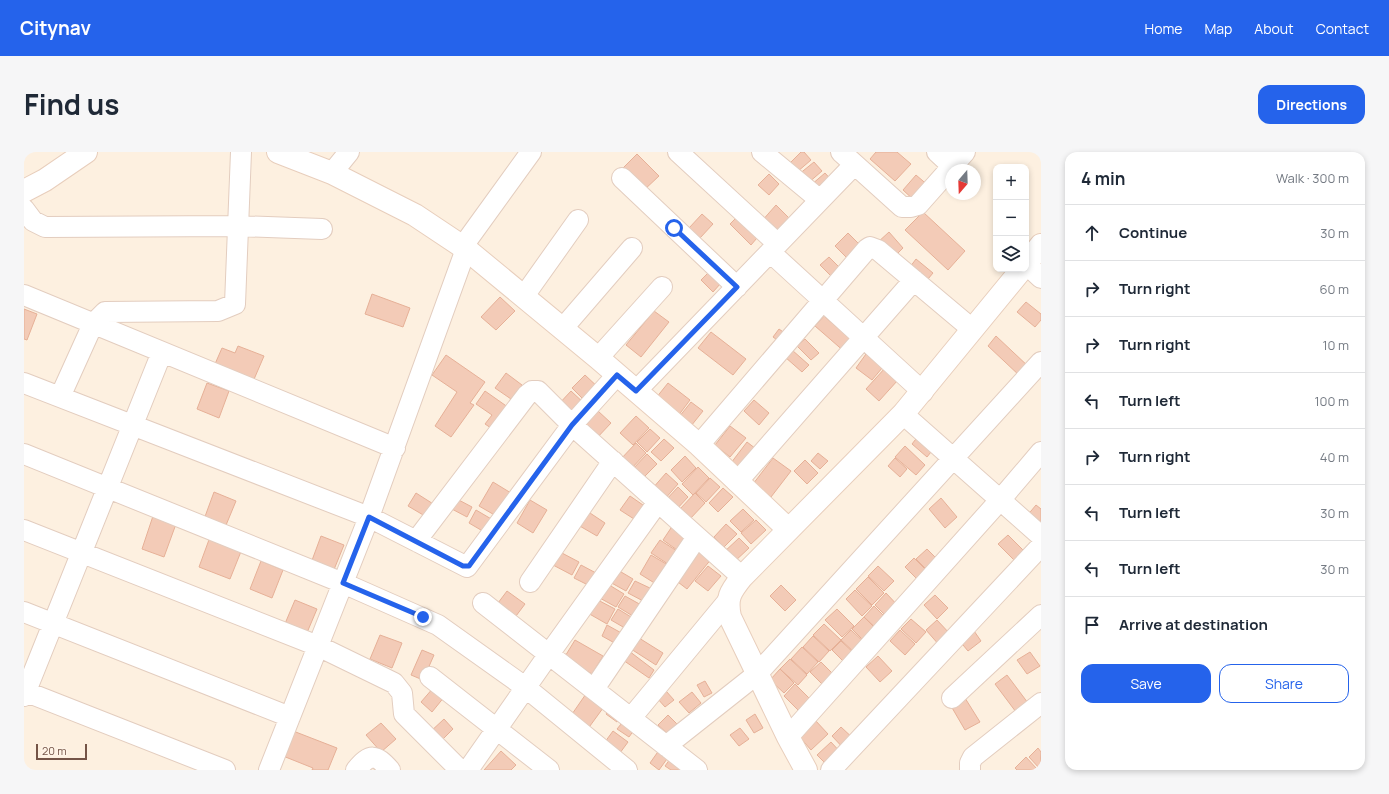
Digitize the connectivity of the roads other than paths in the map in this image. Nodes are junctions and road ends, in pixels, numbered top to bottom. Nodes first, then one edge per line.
1 (86, 152) edge
2 (241, 152) edge
3 (278, 152) edge
4 (349, 152) edge
5 (531, 152) edge
6 (678, 152) edge
7 (763, 152) edge
8 (937, 152) edge
9 (848, 158) edge
10 (958, 159) edge
11 (332, 173) junction
12 (622, 178) dead end
13 (24, 191) edge
14 (820, 200) junction
15 (24, 209) edge
16 (578, 220) dead end
17 (238, 226) junction
18 (322, 229) dead end
19 (1041, 245) edge
20 (465, 247) junction
21 (632, 248) dead end
22 (774, 248) junction
23 (1029, 260) edge
24 (1029, 267) edge
25 (1020, 272) edge
26 (1041, 278) edge
27 (914, 280) junction
28 (662, 287) dead end
29 (737, 287) junction
30 (24, 295) edge
31 (524, 296) junction
32 (823, 301) junction
33 (93, 324) junction
34 (563, 328) junction
35 (972, 329) junction
36 (864, 338) junction
37 (162, 352) junction
38 (598, 358) junction
39 (1041, 362) edge
40 (617, 375) junction
41 (24, 383) edge
42 (636, 391) junction
43 (923, 392) junction
44 (60, 397) junction
45 (903, 414) junction
46 (132, 425) junction
47 (572, 425) junction
48 (699, 445) junction
49 (395, 448) junction
50 (1041, 452) edge
51 (24, 454) edge
52 (954, 458) junction
53 (613, 461) junction
54 (737, 482) junction
55 (107, 488) junction
56 (1001, 499) junction
57 (658, 502) junction
58 (369, 517) junction
59 (788, 529) junction
60 (24, 530) edge
61 (1041, 536) edge
62 (697, 537) junction
63 (416, 541) junction
64 (1041, 546) edge
65 (81, 553) junction
66 (742, 577) junction
67 (530, 582) dead end
68 (343, 583) junction
69 (727, 602) junction
70 (482, 603) dead end
71 (24, 612) edge
72 (1041, 615) edge
73 (53, 624) junction
74 (318, 646) junction
75 (549, 654) junction
76 (757, 674) junction
77 (430, 677) dead end
78 (525, 687) junction
79 (594, 689) junction
80 (25, 693) edge
81 (952, 698) dead end
82 (1041, 703) edge
83 (290, 717) junction
84 (631, 718) junction
85 (497, 729) junction
86 (788, 737) junction
87 (666, 746) junction
88 (804, 769) edge
89 (224, 770) edge
90 (269, 770) edge
91 (356, 770) edge
92 (390, 770) edge
93 (460, 770) edge
94 (468, 770) edge
95 (549, 770) edge
96 (628, 770) edge
97 (697, 770) edge
98 (831, 770) edge
99 (970, 770) edge

1 - 13 street
2 - 17 street
3 - 11 street
4 - 11 street
5 - 20 street
6 - 22 street
7 - 14 street
8 - 10 street
9 - 10 street
9 - 14 street
11 - 20 street
12 - 29 street
14 - 22 street
15 - 17 street
16 - 31 street
17 - 18 street
17 - 33 street
19 - 23 street
20 - 31 street
20 - 49 street
21 - 34 street
22 - 29 street
22 - 32 street
24 - 26 street
25 - 35 street
27 - 32 street
27 - 35 street
27 - 36 street
28 - 38 street
29 - 42 street
30 - 33 street
31 - 34 street
32 - 36 street
32 - 48 street
33 - 37 street
33 - 44 street
34 - 38 street
35 - 43 street
36 - 43 street
36 - 54 street
37 - 46 street
37 - 49 street
38 - 40 street
39 - 52 street
40 - 42 street
40 - 47 street
41 - 44 street
42 - 48 street
43 - 45 street
44 - 46 street
45 - 52 street
45 - 59 street
46 - 55 street
46 - 58 street
47 - 53 street
47 - 63 street
47 - 63 street
48 - 54 street
49 - 58 street
50 - 56 street
51 - 55 street
52 - 56 street
52 - 76 street
53 - 57 street
53 - 67 street
54 - 59 street
55 - 65 street
55 - 68 street
56 - 61 street
56 - 86 street
57 - 62 street
57 - 75 street
58 - 63 street
58 - 68 street
59 - 66 street
60 - 65 street
62 - 66 street
62 - 79 street
64 - 98 street
65 - 73 street
65 - 74 street
66 - 69 street
68 - 74 street
68 - 78 street
69 - 76 street
69 - 84 street
70 - 75 street
71 - 73 street
72 - 81 street
73 - 80 street
73 - 83 street
74 - 83 street
74 - 93 street
75 - 78 street
75 - 79 street
76 - 86 street
76 - 87 street
77 - 85 street
78 - 85 street
78 - 96 street
79 - 84 street
80 - 89 street
82 - 99 street
83 - 90 street
84 - 87 street
85 - 94 street
85 - 95 street
86 - 88 street
87 - 97 street
91 - 92 street

